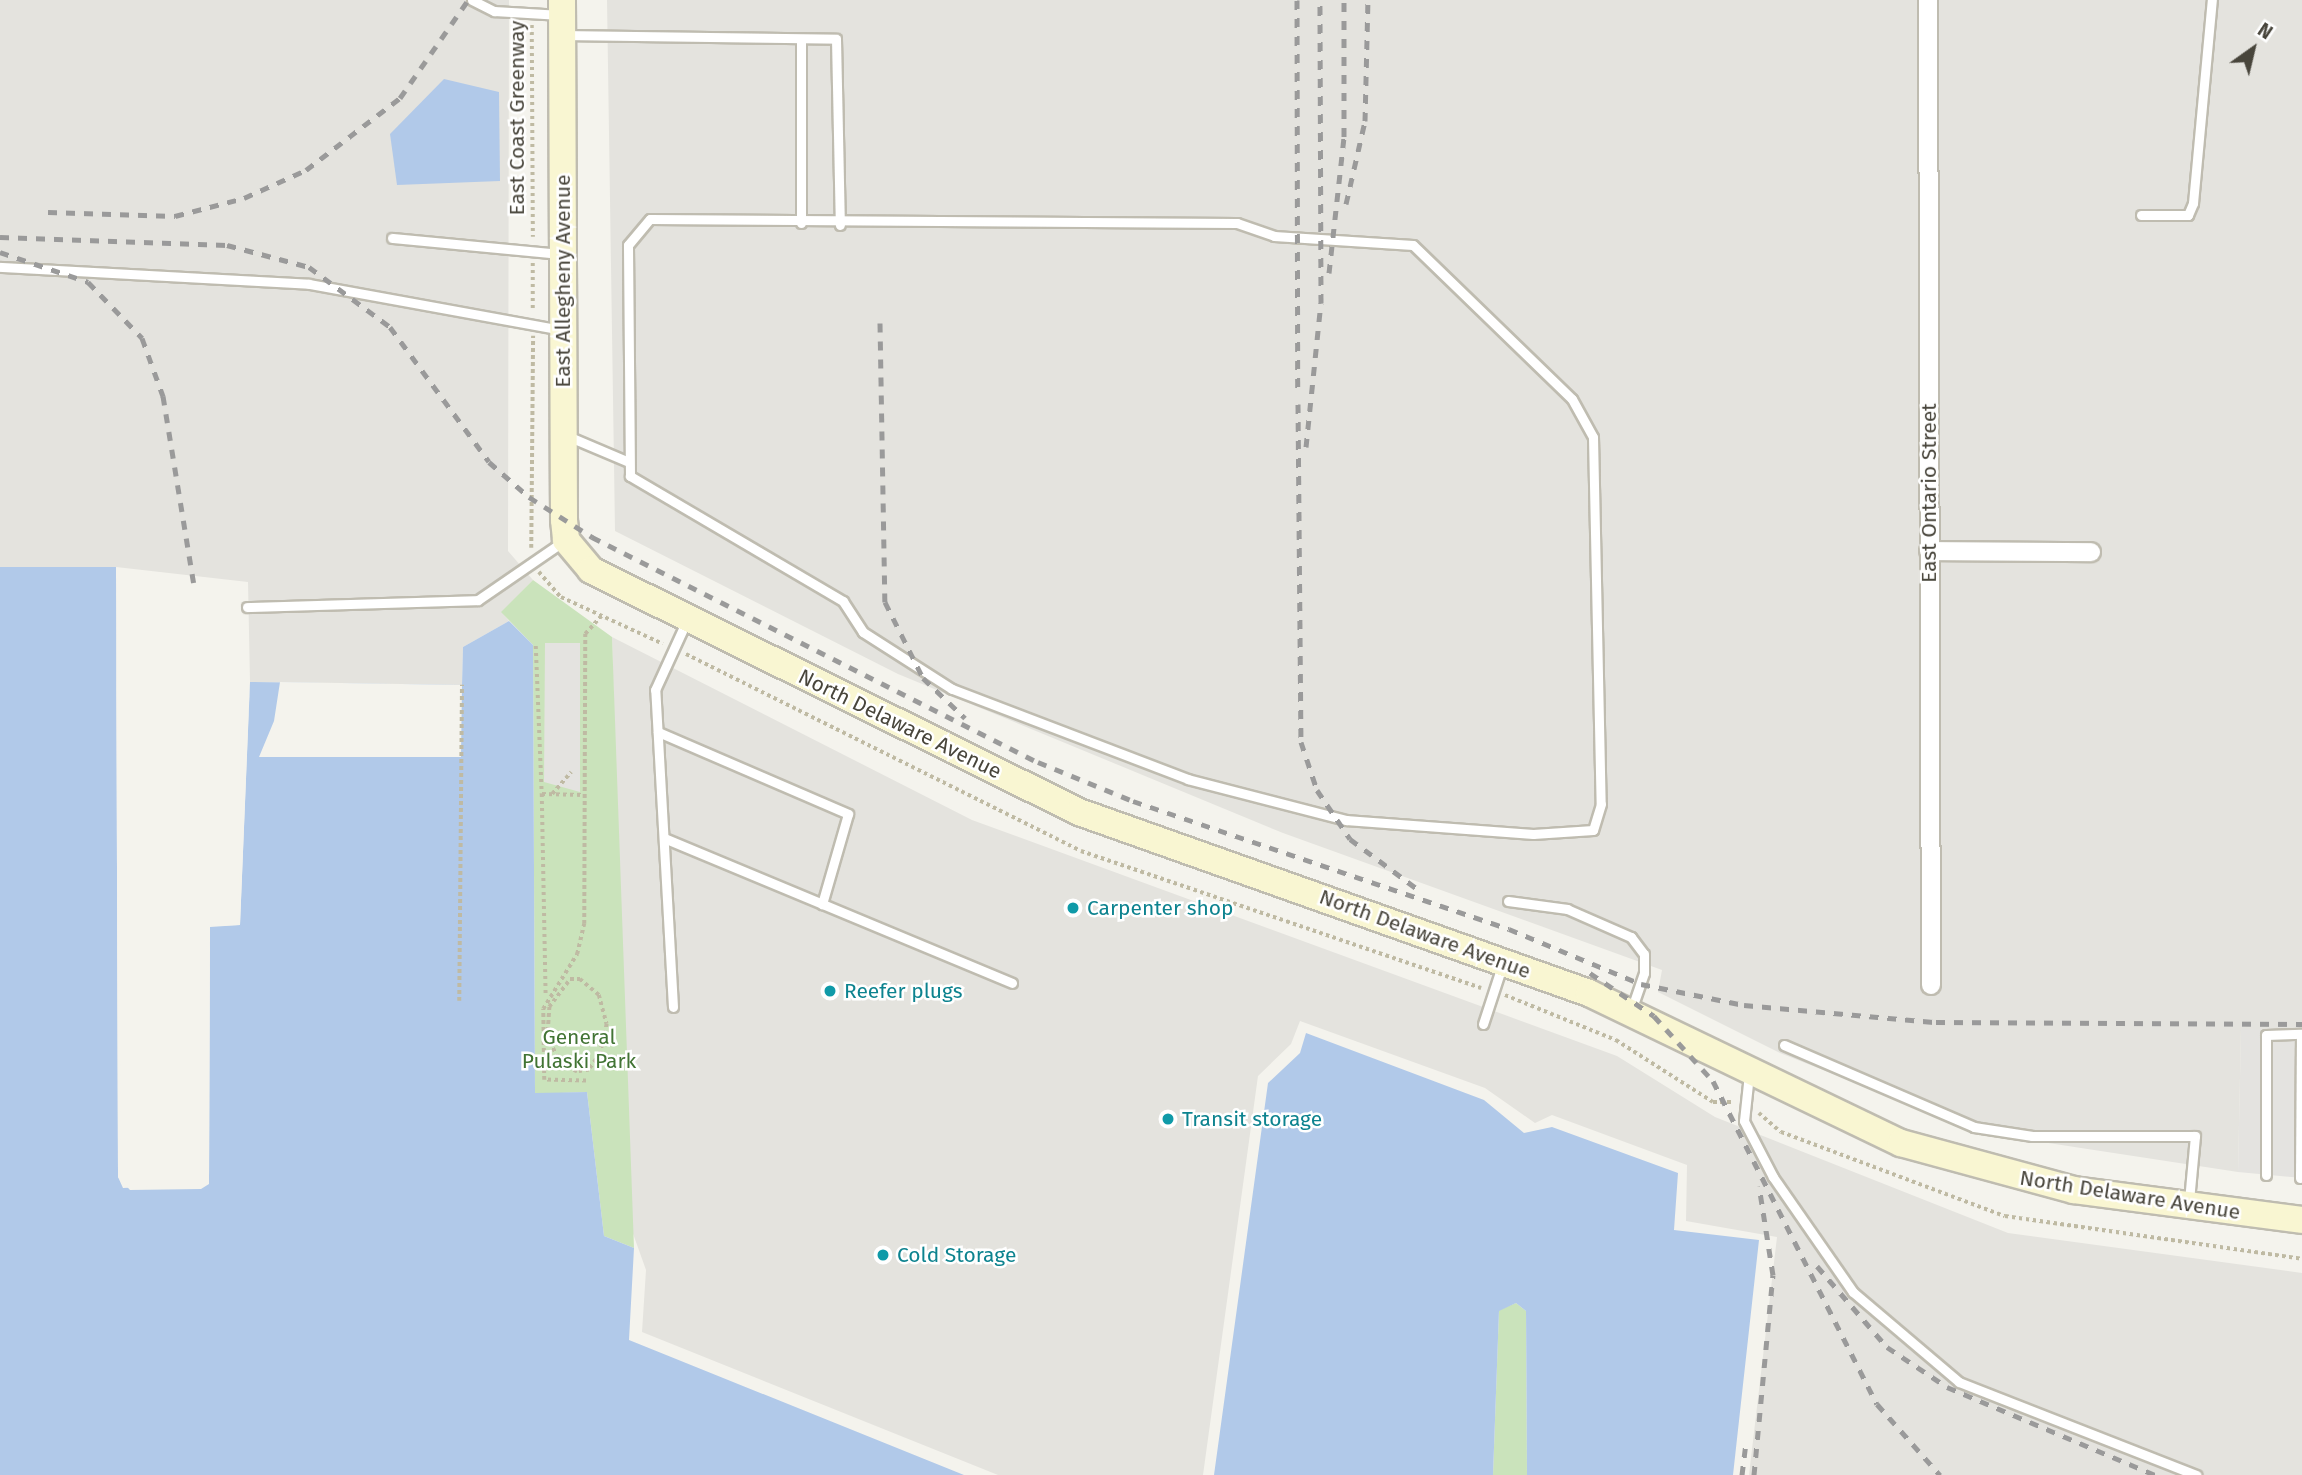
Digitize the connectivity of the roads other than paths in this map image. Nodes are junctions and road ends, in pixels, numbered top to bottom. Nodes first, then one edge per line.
1 (472, 0) edge
2 (1928, 0) edge
3 (2212, 0) edge
4 (563, 17) edge
5 (801, 39) junction
6 (2141, 215) dead end
7 (802, 223) junction
8 (840, 225) junction
9 (392, 238) dead end
10 (563, 254) junction
11 (0, 267) edge
12 (563, 331) junction
13 (564, 434) junction
14 (629, 462) junction
15 (571, 549) junction
16 (1928, 551) junction
17 (2091, 552) dead end
18 (247, 607) dead end
19 (688, 619) junction
20 (658, 732) junction
21 (664, 838) junction
22 (1508, 901) dead end
23 (821, 904) junction
24 (1504, 961) junction
25 (1012, 983) dead end
26 (1931, 985) dead end
27 (673, 1007) dead end
28 (1630, 1012) junction
29 (1483, 1024) dead end
30 (1784, 1045) dead end
31 (2302, 1058) edge
32 (1749, 1074) junction
33 (2266, 1175) dead end
34 (2300, 1178) edge
35 (2189, 1206) junction
36 (2302, 1220) edge
37 (2196, 1475) edge

1 - 4 lane
2 - 16 street, East Ontario Street
3 - 6 lane
4 - 5 lane
4 - 10 street, East Allegheny Avenue
5 - 7 lane
5 - 8 lane
7 - 8 lane
7 - 14 lane
8 - 14 lane
9 - 10 lane
10 - 12 street, East Allegheny Avenue
11 - 12 lane
12 - 13 street, East Allegheny Avenue
13 - 14 lane
13 - 15 street, East Allegheny Avenue
15 - 18 lane
15 - 19 street, North Delaware Avenue
16 - 17 street
16 - 26 street, East Ontario Street
19 - 20 lane
19 - 24 street, North Delaware Avenue
20 - 21 lane
20 - 23 lane
21 - 23 lane
21 - 27 lane
22 - 28 lane
23 - 25 lane
24 - 28 street, North Delaware Avenue
24 - 29 lane
28 - 32 street, North Delaware Avenue
30 - 35 lane
31 - 33 lane
31 - 34 lane
32 - 35 street, North Delaware Avenue
32 - 37 lane
35 - 36 street, North Delaware Avenue

